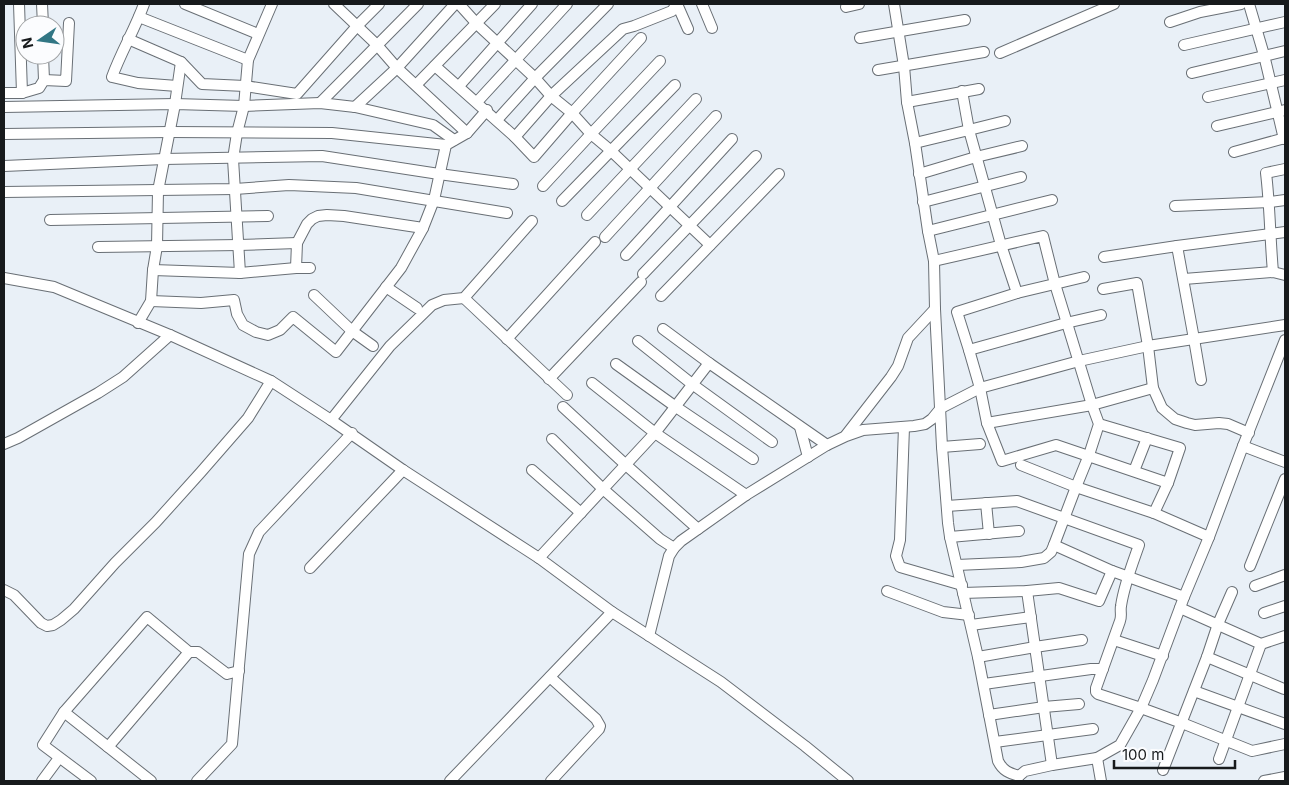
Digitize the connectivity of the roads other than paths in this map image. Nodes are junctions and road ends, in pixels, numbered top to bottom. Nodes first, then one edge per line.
1 (19, 4) edge
2 (144, 4) edge
3 (186, 4) edge
4 (259, 4) edge
5 (337, 4) edge
6 (379, 4) edge
7 (418, 4) edge
8 (457, 4) edge
9 (495, 4) edge
10 (532, 4) edge
11 (567, 4) edge
12 (607, 4) edge
13 (677, 4) edge
14 (702, 4) edge
15 (859, 4) edge
16 (894, 4) edge
17 (1114, 4) edge
18 (1241, 4) edge
19 (1249, 4) edge
20 (270, 6) edge
21 (846, 7) dead end
22 (140, 17) junction
23 (964, 20) dead end
24 (1170, 22) dead end
25 (1285, 22) edge
26 (69, 23) dead end
27 (477, 24) junction
28 (358, 25) junction
29 (712, 28) dead end
30 (688, 29) dead end
31 (1257, 29) junction
32 (898, 31) junction
33 (258, 34) junction
34 (641, 38) dead end
35 (860, 38) dead end
36 (128, 39) junction
37 (497, 44) junction
38 (378, 45) junction
39 (1184, 45) dead end
40 (984, 52) dead end
41 (1285, 52) edge
42 (1000, 53) dead end
43 (1264, 55) junction
44 (248, 60) junction
45 (516, 61) junction
46 (660, 61) dead end
47 (181, 62) junction
48 (44, 65) edge
49 (435, 66) junction
50 (904, 66) junction
51 (397, 68) junction
52 (878, 70) dead end
53 (1192, 73) dead end
54 (535, 78) junction
55 (44, 80) junction
56 (1285, 80) edge
57 (1271, 83) junction
58 (416, 85) junction
59 (675, 85) dead end
60 (177, 86) junction
61 (245, 86) junction
62 (459, 86) junction
63 (979, 89) dead end
64 (962, 92) junction
65 (4, 93) edge
66 (22, 93) junction
67 (551, 96) junction
68 (1208, 97) dead end
69 (696, 99) dead end
70 (478, 102) junction
71 (908, 102) junction
72 (320, 103) junction
73 (175, 104) junction
74 (244, 106) junction
75 (4, 107) edge
76 (355, 107) junction
77 (487, 110) junction
78 (1281, 110) edge
79 (572, 113) junction
80 (716, 116) dead end
81 (497, 120) junction
82 (1005, 120) dead end
83 (1217, 126) dead end
84 (969, 130) junction
85 (170, 132) junction
86 (237, 132) junction
87 (466, 133) junction
88 (4, 134) edge
89 (590, 134) junction
90 (515, 137) junction
91 (1285, 138) edge
92 (732, 139) dead end
93 (450, 143) junction
94 (915, 143) junction
95 (1022, 146) dead end
96 (611, 150) junction
97 (1234, 152) dead end
98 (756, 156) dead end
99 (976, 157) junction
100 (164, 159) junction
101 (233, 159) junction
102 (4, 166) edge
103 (630, 169) junction
104 (1285, 169) edge
105 (440, 174) junction
106 (779, 174) dead end
107 (919, 174) junction
108 (1021, 177) dead end
109 (513, 184) dead end
110 (543, 186) dead end
111 (984, 186) junction
112 (649, 188) junction
113 (235, 189) junction
114 (158, 190) junction
115 (4, 192) edge
116 (434, 200) junction
117 (1052, 200) dead end
118 (1285, 200) edge
119 (562, 201) dead end
120 (923, 202) junction
121 (1270, 202) junction
122 (1175, 206) dead end
123 (670, 208) junction
124 (507, 213) dead end
125 (587, 215) dead end
126 (992, 215) junction
127 (268, 216) dead end
128 (237, 217) junction
129 (157, 218) junction
130 (50, 220) dead end
131 (532, 221) dead end
132 (689, 226) junction
133 (423, 228) junction
134 (928, 231) junction
135 (1285, 232) edge
136 (1270, 234) junction
137 (605, 237) dead end
138 (595, 242) dead end
139 (298, 243) junction
140 (239, 245) junction
141 (710, 245) junction
142 (157, 246) junction
143 (1001, 246) junction
144 (1177, 246) junction
145 (98, 247) dead end
146 (626, 255) dead end
147 (1104, 257) dead end
148 (934, 261) junction
149 (296, 268) junction
150 (310, 268) dead end
151 (153, 270) junction
152 (1273, 272) junction
153 (240, 273) junction
154 (1285, 276) edge
155 (1084, 277) dead end
156 (4, 278) edge
157 (1184, 279) junction
158 (1054, 284) junction
159 (386, 287) junction
160 (1103, 289) dead end
161 (1017, 293) junction
162 (314, 295) dead end
163 (661, 296) dead end
164 (464, 298) junction
165 (150, 301) junction
166 (417, 308) dead end
167 (935, 308) junction
168 (1101, 315) dead end
169 (138, 322) junction
170 (1066, 323) junction
171 (1285, 325) edge
172 (663, 329) dead end
173 (352, 331) junction
174 (170, 335) junction
175 (507, 339) junction
176 (1194, 339) junction
177 (1285, 340) edge
178 (638, 341) dead end
179 (373, 346) dead end
180 (1148, 346) junction
181 (969, 350) junction
182 (1079, 362) junction
183 (709, 363) junction
184 (616, 364) dead end
185 (549, 379) junction
186 (1201, 380) dead end
187 (271, 381) junction
188 (592, 383) dead end
189 (692, 384) junction
190 (980, 388) junction
191 (1153, 388) junction
192 (567, 395) dead end
193 (1092, 405) junction
194 (563, 407) dead end
195 (676, 407) junction
196 (940, 408) junction
197 (331, 420) junction
198 (987, 423) junction
199 (1099, 424) junction
200 (800, 427) junction
201 (904, 427) junction
202 (655, 432) junction
203 (352, 433) junction
204 (1249, 433) junction
205 (846, 436) junction
206 (1147, 438) junction
207 (552, 439) dead end
208 (772, 442) dead end
209 (4, 444) edge
210 (980, 444) dead end
211 (827, 445) junction
212 (942, 446) junction
213 (1243, 446) junction
214 (1089, 455) junction
215 (808, 457) junction
216 (753, 459) dead end
217 (1285, 462) edge
218 (626, 465) junction
219 (1021, 465) dead end
220 (404, 470) junction
221 (532, 470) dead end
222 (1134, 471) junction
223 (1285, 479) edge
224 (1168, 483) junction
225 (1076, 487) junction
226 (603, 489) junction
227 (746, 495) junction
228 (986, 503) junction
229 (947, 506) junction
230 (582, 513) junction
231 (1154, 513) junction
232 (1065, 518) junction
233 (698, 529) junction
234 (1019, 532) dead end
235 (989, 534) junction
236 (950, 537) junction
237 (1210, 537) junction
238 (1054, 545) junction
239 (674, 548) junction
240 (539, 558) junction
241 (957, 565) junction
242 (1250, 566) dead end
243 (310, 568) dead end
244 (1112, 571) junction
245 (1285, 575) edge
246 (1128, 577) junction
247 (1255, 586) dead end
248 (962, 589) junction
249 (4, 590) edge
250 (887, 591) dead end
251 (1027, 591) junction
252 (1232, 592) dead end
253 (1184, 597) junction
254 (1285, 606) edge
255 (1180, 608) junction
256 (612, 612) junction
257 (1264, 613) dead end
258 (1031, 617) junction
259 (970, 620) junction
260 (1218, 624) junction
261 (649, 636) junction
262 (1285, 636) edge
263 (1082, 640) dead end
264 (1114, 640) junction
265 (1261, 644) junction
266 (1035, 646) junction
267 (189, 652) junction
268 (1162, 656) junction
269 (978, 657) junction
270 (1207, 658) junction
271 (1103, 669) junction
272 (239, 671) junction
273 (1249, 674) junction
274 (1039, 676) junction
275 (550, 677) junction
276 (984, 684) junction
277 (1284, 689) dead end
278 (1194, 691) junction
279 (1079, 704) dead end
280 (1238, 706) junction
281 (1044, 707) junction
282 (1141, 708) junction
283 (64, 712) junction
284 (989, 715) junction
285 (1182, 723) junction
286 (1285, 724) edge
287 (1093, 729) dead end
288 (1048, 736) junction
289 (1226, 741) junction
290 (995, 742) junction
291 (1285, 744) edge
292 (108, 747) junction
293 (59, 758) junction
294 (1097, 758) junction
295 (1219, 759) dead end
296 (1052, 765) junction
297 (1163, 770) dead end
298 (1285, 777) edge
299 (1018, 779) edge
300 (42, 781) edge
301 (91, 781) edge
302 (151, 781) edge
303 (197, 781) edge
304 (450, 781) edge
305 (551, 781) edge
306 (848, 781) edge
307 (1101, 781) edge
308 (1264, 781) edge

1 - 66 street
2 - 22 street
3 - 33 street
4 - 20 street
5 - 28 street
6 - 28 street
7 - 38 street
8 - 27 street
8 - 51 street
9 - 27 street
10 - 37 street
11 - 45 street
12 - 54 street
13 - 30 street
13 - 67 street
14 - 29 street
15 - 21 street
16 - 32 street
17 - 42 street
18 - 24 street
19 - 31 street
20 - 33 street
22 - 36 street
22 - 44 street
23 - 32 street
25 - 31 street
26 - 55 street
27 - 37 street
27 - 49 street
28 - 38 street
28 - 61 street
31 - 39 street
31 - 43 street
32 - 35 street
32 - 50 street
33 - 44 street
34 - 79 street
36 - 47 street
36 - 60 street
37 - 45 street
37 - 62 street
38 - 51 street
38 - 72 street
40 - 50 street
41 - 43 street
43 - 53 street
43 - 57 street
44 - 61 street
45 - 54 street
45 - 70 street
46 - 89 street
47 - 60 street
47 - 61 street
48 - 55 street
49 - 58 street
49 - 62 street
50 - 52 street
50 - 71 street
51 - 58 street
51 - 76 street
54 - 67 street
54 - 81 street
55 - 66 street
56 - 57 street
57 - 68 street
57 - 78 street
58 - 87 street
59 - 96 street
60 - 73 street
61 - 74 street
62 - 70 street
63 - 64 street
64 - 71 street
64 - 84 street
65 - 66 street
67 - 79 street
67 - 90 street
69 - 103 street
70 - 77 street
71 - 94 street
72 - 74 street
72 - 76 street
73 - 74 street
73 - 75 street
73 - 85 street
74 - 86 street
76 - 93 street
77 - 81 street
77 - 87 street
78 - 83 street
78 - 91 street
79 - 89 street
79 - 90 street
80 - 112 street
81 - 90 street
82 - 84 street
84 - 94 street
84 - 99 street
85 - 86 street
85 - 88 street
85 - 100 street
86 - 93 street
86 - 101 street
87 - 93 street
89 - 96 street
89 - 110 street
91 - 97 street
92 - 123 street
93 - 105 street
94 - 107 street
95 - 99 street
96 - 103 street
96 - 119 street
98 - 132 street
99 - 107 street
99 - 111 street
100 - 101 street
100 - 102 street
100 - 114 street
101 - 105 street
101 - 113 street
103 - 112 street
103 - 125 street
104 - 121 street
105 - 109 street
105 - 116 street
106 - 141 street
107 - 120 street
108 - 111 street
111 - 120 street
111 - 126 street
112 - 123 street
112 - 137 street
113 - 114 street
113 - 116 street
113 - 128 street
114 - 115 street
114 - 129 street
116 - 124 street
116 - 133 street
117 - 126 street
118 - 121 street
120 - 134 street
121 - 122 street
121 - 136 street
123 - 132 street
123 - 146 street
126 - 134 street
126 - 143 street
127 - 128 street
128 - 129 street
128 - 140 street
129 - 130 street
129 - 142 street
131 - 164 street
132 - 141 street
132 - 185 street
133 - 139 street
133 - 159 street
134 - 148 street
135 - 136 street
136 - 144 street
136 - 152 street
138 - 175 street
139 - 140 street
139 - 149 street
140 - 142 street
140 - 153 street
141 - 163 street
142 - 145 street
142 - 151 street
143 - 148 street
143 - 158 street
143 - 161 street
144 - 147 street
144 - 157 street
148 - 167 street
149 - 150 street
149 - 153 street
151 - 153 street
151 - 165 street
152 - 154 street
152 - 157 street
155 - 158 street
156 - 169 street
157 - 176 street
158 - 161 street
158 - 170 street
159 - 166 street
159 - 173 street
160 - 180 street
161 - 181 street
162 - 173 street
164 - 175 street
164 - 197 street
165 - 169 street
165 - 173 street
167 - 196 street
167 - 205 street
168 - 170 street
169 - 174 street
170 - 181 street
170 - 182 street
171 - 176 street
172 - 183 street
173 - 179 street
174 - 187 street
174 - 209 street
175 - 185 street
176 - 180 street
176 - 186 street
177 - 204 street
178 - 189 street
180 - 182 street
180 - 191 street
181 - 190 street
182 - 190 street
182 - 193 street
183 - 189 street
183 - 200 street
184 - 195 street
185 - 192 street
187 - 197 street
187 - 249 street
188 - 202 street
189 - 195 street
189 - 208 street
190 - 196 street
190 - 198 street
191 - 193 street
191 - 204 street
193 - 198 street
193 - 199 street
194 - 218 street
195 - 202 street
195 - 216 street
196 - 201 street
196 - 212 street
197 - 203 street
198 - 214 street
199 - 206 street
199 - 214 street
200 - 211 street
200 - 215 street
201 - 205 street
201 - 248 street
202 - 218 street
202 - 227 street
203 - 220 street
203 - 272 street
204 - 213 street
205 - 211 street
206 - 222 street
206 - 224 street
207 - 226 street
210 - 212 street
211 - 215 street
212 - 229 street
213 - 217 street
213 - 237 street
214 - 222 street
214 - 225 street
215 - 227 street
218 - 226 street
218 - 233 street
219 - 225 street
220 - 240 street
220 - 243 street
221 - 230 street
222 - 224 street
223 - 242 street
224 - 231 street
225 - 231 street
225 - 232 street
226 - 230 street
226 - 239 street
227 - 233 street
228 - 229 street
228 - 232 street
228 - 235 street
229 - 236 street
230 - 240 street
231 - 237 street
232 - 238 street
232 - 246 street
233 - 239 street
234 - 235 street
235 - 236 street
236 - 241 street
237 - 253 street
238 - 241 street
238 - 244 street
239 - 261 street
240 - 256 street
241 - 248 street
244 - 246 street
244 - 251 street
245 - 247 street
246 - 253 street
246 - 264 street
248 - 251 street
248 - 259 street
250 - 259 street
251 - 258 street
252 - 260 street
253 - 255 street
254 - 257 street
255 - 260 street
255 - 268 street
256 - 261 street
256 - 275 street
258 - 259 street
258 - 266 street
259 - 269 street
260 - 265 street
260 - 270 street
261 - 306 street
262 - 265 street
263 - 266 street
264 - 268 street
264 - 271 street
265 - 273 street
266 - 269 street
266 - 274 street
267 - 272 street
267 - 283 street
267 - 292 street
268 - 282 street
269 - 276 street
270 - 273 street
270 - 278 street
271 - 274 street
271 - 282 street
272 - 303 street
273 - 277 street
273 - 280 street
274 - 276 street
274 - 281 street
275 - 304 street
275 - 305 street
276 - 284 street
278 - 280 street
278 - 285 street
279 - 281 street
280 - 286 street
280 - 289 street
281 - 284 street
281 - 288 street
282 - 285 street
282 - 294 street
283 - 292 street
283 - 293 street
284 - 290 street
285 - 289 street
285 - 297 street
287 - 288 street
288 - 290 street
288 - 296 street
289 - 291 street
289 - 295 street
290 - 299 street
292 - 302 street
293 - 300 street
293 - 301 street
294 - 296 street
294 - 307 street
296 - 299 street
298 - 308 street

